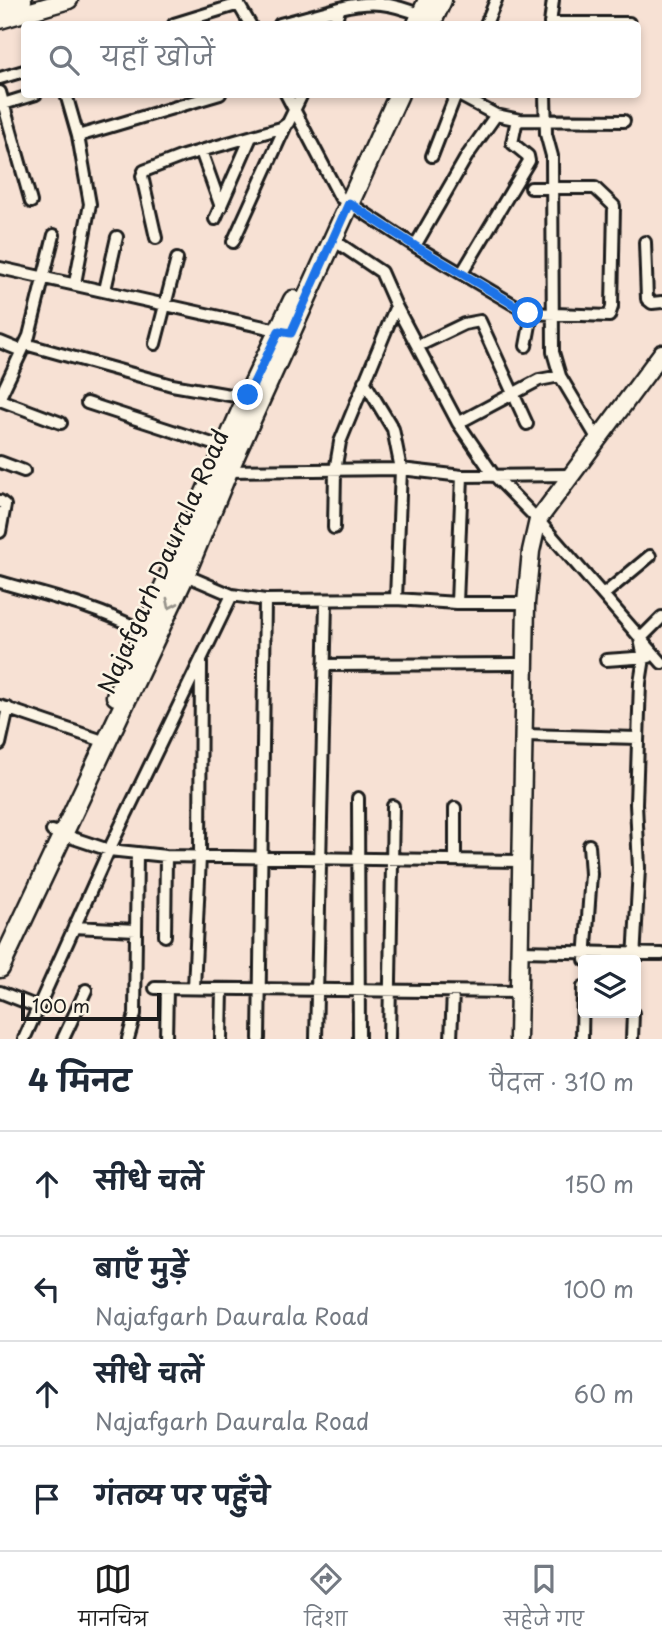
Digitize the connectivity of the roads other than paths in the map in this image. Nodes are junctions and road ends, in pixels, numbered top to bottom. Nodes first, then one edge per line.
1 (23, 0) edge
2 (69, 0) edge
3 (442, 0) edge
4 (496, 0) edge
5 (553, 0) edge
6 (237, 2) edge
7 (0, 7) edge
8 (340, 8) junction
9 (424, 16) edge
10 (0, 20) edge
11 (183, 21) edge
12 (248, 21) edge
13 (292, 21) edge
14 (335, 21) edge
15 (486, 21) edge
16 (550, 21) edge
17 (21, 72) edge
18 (0, 78) edge
19 (0, 92) edge
20 (22, 98) edge
21 (66, 98) edge
22 (206, 98) edge
23 (288, 98) edge
24 (300, 98) edge
25 (383, 98) edge
26 (397, 98) edge
27 (454, 98) edge
28 (464, 98) edge
29 (545, 98) edge
30 (2, 104) edge
31 (294, 111) junction
32 (496, 115) junction
33 (520, 120) junction
34 (546, 121) junction
35 (624, 121) dead end
36 (286, 125) junction
37 (78, 136) junction
38 (251, 138) junction
39 (201, 150) junction
40 (432, 156) dead end
41 (531, 188) dead end
42 (552, 189) junction
43 (344, 200) junction
44 (30, 202) dead end
45 (221, 206) junction
46 (215, 219) dead end
47 (54, 235) dead end
48 (117, 237) dead end
49 (156, 238) dead end
50 (332, 239) junction
51 (233, 242) dead end
52 (645, 242) dead end
53 (415, 246) junction
54 (177, 260) dead end
55 (0, 268) edge
56 (462, 273) junction
57 (44, 276) junction
58 (75, 283) junction
59 (105, 290) junction
60 (662, 302) edge
61 (165, 304) junction
62 (396, 306) junction
63 (552, 313) junction
64 (532, 314) junction
65 (285, 332) junction
66 (0, 342) edge
67 (155, 344) dead end
68 (418, 346) junction
69 (526, 346) dead end
70 (24, 347) junction
71 (662, 352) edge
72 (560, 376) junction
73 (365, 381) junction
74 (514, 393) junction
75 (247, 397) junction
76 (0, 399) edge
77 (87, 403) dead end
78 (61, 423) dead end
79 (458, 423) junction
80 (527, 424) dead end
81 (597, 438) junction
82 (225, 448) junction
83 (0, 462) edge
84 (401, 469) junction
85 (24, 471) dead end
86 (229, 471) junction
87 (335, 471) junction
88 (493, 474) junction
89 (572, 475) junction
90 (462, 476) junction
91 (0, 501) edge
92 (538, 520) junction
93 (334, 528) dead end
94 (0, 531) edge
95 (650, 556) dead end
96 (178, 571) junction
97 (0, 582) edge
98 (603, 594) junction
99 (232, 595) junction
100 (396, 599) junction
101 (265, 600) junction
102 (326, 601) junction
103 (457, 603) junction
104 (526, 603) junction
105 (662, 617) edge
106 (143, 631) junction
107 (640, 639) junction
108 (201, 656) junction
109 (654, 659) edge
110 (606, 660) dead end
111 (525, 664) junction
112 (324, 665) junction
113 (4, 707) edge
114 (524, 735) junction
115 (638, 738) junction
116 (102, 740) junction
117 (0, 744) edge
118 (358, 798) dead end
119 (393, 806) dead end
120 (454, 808) dead end
121 (57, 833) junction
122 (589, 845) dead end
123 (109, 850) junction
124 (137, 853) junction
125 (166, 856) junction
126 (200, 857) junction
127 (261, 857) junction
128 (321, 857) junction
129 (359, 858) junction
130 (392, 858) junction
131 (455, 859) junction
132 (521, 861) junction
133 (74, 927) junction
134 (136, 930) junction
135 (165, 936) dead end
136 (0, 947) edge
137 (520, 951) junction
138 (662, 954) edge
139 (578, 955) edge
140 (585, 955) edge
141 (634, 955) edge
142 (641, 956) edge
143 (0, 968) edge
144 (194, 988) junction
145 (222, 989) junction
146 (260, 989) junction
147 (86, 990) dead end
148 (319, 990) junction
149 (359, 990) junction
150 (390, 991) junction
151 (0, 992) edge
152 (453, 992) junction
153 (519, 992) junction
154 (38, 1007) junction
155 (582, 1018) edge
156 (633, 1018) edge
157 (24, 1039) edge
158 (64, 1039) edge
159 (128, 1039) edge
160 (166, 1039) edge
161 (221, 1039) edge
162 (259, 1039) edge
163 (316, 1039) edge
164 (359, 1039) edge
165 (390, 1039) edge
166 (451, 1039) edge
167 (518, 1039) edge
168 (582, 1039) edge
169 (632, 1039) edge

1 - 7 street
2 - 10 street
3 - 9 main road
4 - 15 street
5 - 16 street
6 - 11 street
6 - 12 street
8 - 9 street
8 - 13 street
8 - 14 street
17 - 18 street
19 - 30 street
20 - 30 street
21 - 37 street
22 - 37 street
23 - 31 street
24 - 31 street
25 - 43 main road, Najafgarh Daurala Road
26 - 43 main road, Najafgarh Daurala Road
27 - 40 street
28 - 32 street
29 - 34 street
30 - 44 street
31 - 36 street
31 - 43 street
32 - 33 street
32 - 53 street
33 - 34 street
33 - 56 street
34 - 35 street
34 - 42 street
36 - 38 street
36 - 51 street
37 - 58 street
38 - 39 street
38 - 45 street
39 - 45 street
39 - 49 street
41 - 42 street
42 - 63 street
42 - 63 street
43 - 50 main road, Najafgarh Daurala Road
43 - 53 street
43 - 65 main road, Najafgarh Daurala Road
45 - 46 street
47 - 57 street
48 - 59 street
50 - 62 street
50 - 65 main road, Najafgarh Daurala Road
52 - 60 street
53 - 56 street
54 - 61 street
55 - 57 street
56 - 64 street
57 - 58 street
57 - 70 street
58 - 59 street
59 - 61 street
61 - 65 street
61 - 67 street
62 - 68 street
62 - 73 street
63 - 64 street
63 - 72 street
64 - 69 street
65 - 75 main road, Najafgarh Daurala Road
65 - 86 main road, Najafgarh Daurala Road
66 - 70 street
68 - 74 street
68 - 79 street
70 - 75 street
70 - 76 street
71 - 81 street
72 - 74 street
72 - 81 street
73 - 84 street
73 - 87 street
74 - 79 street
74 - 80 street
75 - 82 main road, Najafgarh Daurala Road
76 - 78 street
77 - 82 street
79 - 88 street
81 - 89 street
82 - 96 main road, Najafgarh Daurala Road
83 - 85 street
84 - 87 street
84 - 90 street
84 - 100 street
86 - 87 street
86 - 96 main road, Najafgarh Daurala Road
87 - 93 street
88 - 89 street
88 - 90 street
88 - 92 street
89 - 92 street
90 - 103 street
91 - 94 street
92 - 98 street
92 - 104 street
95 - 98 street
96 - 99 street
96 - 106 main road, Najafgarh Daurala Road
96 -> 116 main road, Najafgarh Daurala Road
97 - 106 street
98 - 107 street
99 - 101 street
99 - 108 street
100 - 102 street
100 - 103 street
101 - 102 street
101 - 127 street
102 - 112 street
103 - 104 street
104 - 111 street
105 - 107 street
106 - 116 main road, Najafgarh Daurala Road
107 - 109 street
108 - 123 street
108 - 126 street
109 - 110 street
109 - 115 street
111 - 112 street
111 - 114 street
112 - 128 street
113 - 116 street
113 - 117 street
114 - 115 street
114 - 132 street
115 - 141 street
116 - 121 main road, Najafgarh Daurala Road
118 - 129 street
119 - 130 street
120 - 131 street
121 - 123 street
121 - 136 main road, Najafgarh Daurala Road
121 - 143 main road, Najafgarh Daurala Road
122 - 140 street
123 - 124 street
123 - 133 street
124 - 125 street
124 - 134 street
125 - 126 street
125 - 135 street
126 - 127 street
126 - 144 street
127 - 128 street
127 - 146 street
128 - 129 street
128 - 148 street
129 - 130 street
129 - 149 street
130 - 131 street
130 - 150 street
131 - 132 street
132 - 137 street
133 - 134 street
133 - 154 street
134 - 159 street
137 - 139 street
137 - 153 street
138 - 142 street
144 - 145 street
144 - 160 street
145 - 146 street
145 - 161 street
146 - 148 street
146 - 162 street
147 - 158 street
148 - 149 street
148 - 163 street
149 - 150 street
149 - 164 street
150 - 152 street
150 - 165 street
151 - 154 street
152 - 153 street
152 - 166 street
153 - 167 street
154 - 157 street
155 - 168 street
156 - 169 street

